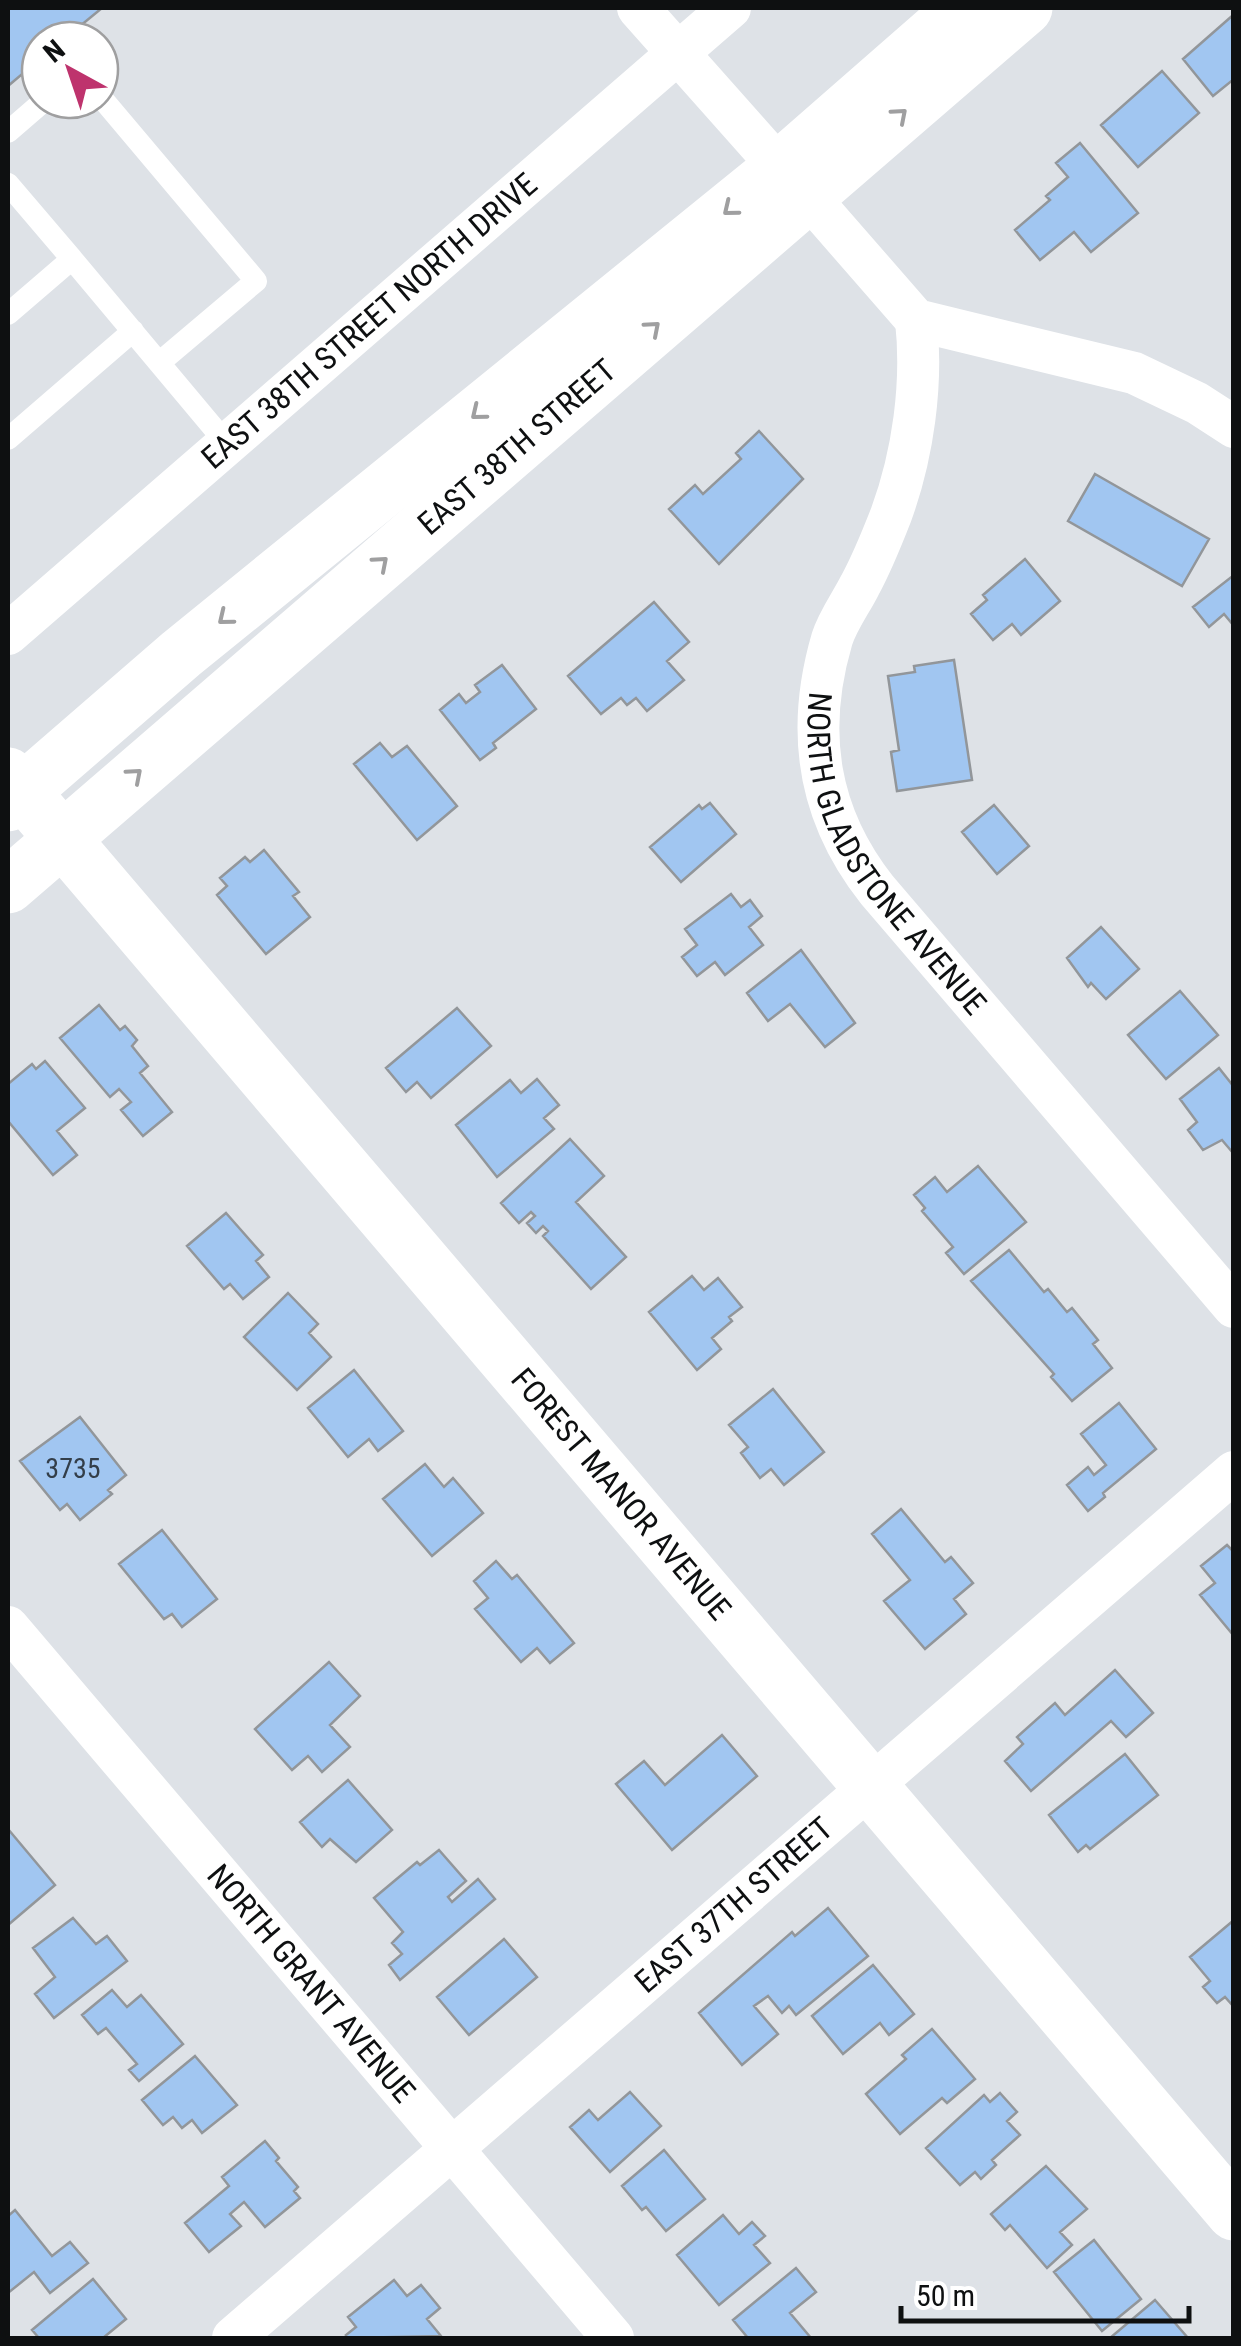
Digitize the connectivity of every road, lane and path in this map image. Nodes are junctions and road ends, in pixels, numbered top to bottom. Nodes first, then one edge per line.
1 (638, 8) edge
2 (730, 8) edge
3 (963, 8) edge
4 (1025, 8) edge
5 (680, 51) junction
6 (120, 120) edge
7 (794, 182) junction
8 (8, 184) edge
9 (72, 259) junction
10 (8, 314) edge
11 (916, 320) junction
12 (133, 331) junction
13 (159, 363) junction
14 (1234, 428) edge
15 (8, 439) edge
16 (227, 444) junction
17 (14, 615) edge
18 (12, 790) edge
19 (61, 839) junction
20 (8, 886) edge
21 (1234, 1307) edge
22 (1234, 1472) edge
23 (8, 1627) edge
24 (872, 1787) junction
25 (452, 2148) junction
26 (1234, 2213) edge
27 (234, 2338) edge
28 (613, 2338) edge

1 - 5 street
2 - 5 street, EAST 38TH STREET NORTH DRIVE
3 - 7 main road, EAST 38TH STREET
7 -> 4 main road, EAST 38TH STREET
5 - 7 street
5 - 16 street, EAST 38TH STREET NORTH DRIVE
6 - 13 lane
7 - 11 street
7 -> 18 main road, EAST 38TH STREET
19 -> 7 main road, EAST 38TH STREET
8 - 9 lane
9 - 10 lane
9 - 12 lane
11 - 14 street
11 - 21 street, NORTH GLADSTONE AVENUE
12 - 13 lane
12 - 15 lane
13 - 16 lane
16 - 17 street, EAST 38TH STREET NORTH DRIVE
18 - 19 main road, FOREST MANOR AVENUE
19 - 20 main road, EAST 38TH STREET
19 - 24 main road, FOREST MANOR AVENUE
22 - 24 street, EAST 37TH STREET
23 - 25 street, NORTH GRANT AVENUE
24 - 25 street, EAST 37TH STREET
24 - 26 main road, FOREST MANOR AVENUE
25 - 27 street, EAST 37TH STREET
25 - 28 street, NORTH GRANT AVENUE

